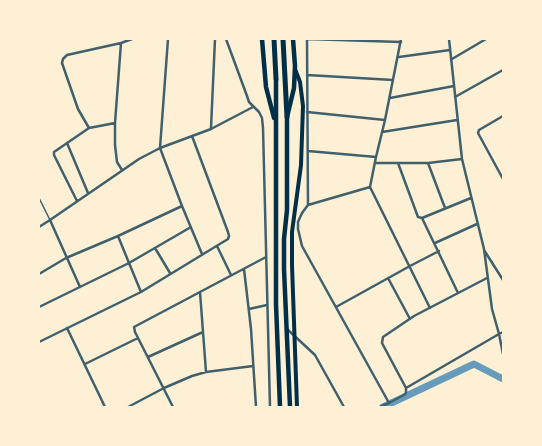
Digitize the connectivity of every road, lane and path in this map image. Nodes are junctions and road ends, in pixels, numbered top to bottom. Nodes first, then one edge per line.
1 (132, 39) edge
2 (168, 39) edge
3 (215, 39) edge
4 (226, 39) edge
5 (262, 39) edge
6 (274, 39) edge
7 (283, 39) edge
8 (293, 39) edge
9 (449, 39) edge
10 (486, 39) edge
11 (401, 40) edge
12 (121, 43) junction
13 (450, 50) junction
14 (399, 57) junction
15 (451, 59) junction
16 (295, 66) junction
17 (503, 70) edge
18 (307, 75) junction
19 (276, 79) joint
20 (393, 80) junction
21 (454, 86) junction
22 (454, 97) junction
23 (390, 98) junction
24 (253, 107) junction
25 (307, 112) junction
26 (503, 116) edge
27 (287, 117) junction
28 (385, 120) junction
29 (457, 120) junction
30 (115, 123) junction
31 (276, 127) junction
32 (89, 128) junction
33 (211, 129) junction
34 (382, 132) junction
35 (192, 136) junction
36 (67, 143) junction
37 (160, 148) junction
38 (308, 151) junction
39 (376, 157) junction
40 (462, 158) junction
41 (375, 163) junction
42 (398, 163) junction
43 (428, 163) junction
44 (122, 170) junction
45 (503, 179) edge
46 (370, 187) junction
47 (88, 193) junction
48 (39, 198) edge
49 (471, 198) junction
50 (77, 201) junction
51 (308, 205) junction
52 (182, 206) junction
53 (445, 208) junction
54 (422, 218) junction
55 (50, 220) junction
56 (477, 224) junction
57 (39, 227) edge
58 (191, 227) junction
59 (118, 236) junction
60 (435, 243) junction
61 (217, 246) junction
62 (155, 248) junction
63 (484, 249) junction
64 (439, 251) junction
65 (202, 254) junction
66 (266, 257) junction
67 (66, 258) junction
68 (129, 263) junction
69 (410, 266) junction
70 (244, 269) junction
71 (170, 273) junction
72 (39, 274) edge
73 (231, 276) junction
74 (388, 278) junction
75 (487, 278) junction
76 (503, 280) edge
77 (80, 287) junction
78 (141, 292) junction
79 (200, 292) junction
80 (458, 293) junction
81 (267, 305) junction
82 (39, 307) edge
83 (336, 307) junction
84 (430, 308) junction
85 (249, 309) junction
86 (410, 319) junction
87 (67, 328) junction
88 (287, 329) junction
89 (203, 332) junction
90 (503, 332) edge
91 (499, 334) junction
92 (295, 335) junction
93 (138, 338) junction
94 (39, 342) edge
95 (503, 354) edge
96 (148, 357) junction
97 (85, 364) junction
98 (253, 366) junction
99 (206, 372) junction
100 (164, 388) junction
101 (406, 388) junction
102 (389, 403) junction
103 (131, 406) edge
104 (106, 407) edge
105 (173, 407) edge
106 (256, 407) edge
107 (270, 407) edge
108 (280, 407) edge
109 (290, 407) edge
110 (297, 407) edge
111 (344, 407) edge
112 (380, 407) edge

1 - 12 street
2 - 37 street
3 - 33 street
4 - 24 street
5 - 31 highway
6 - 19 highway
7 - 27 highway
8 - 16 highway
9 - 13 street
10 - 15 street
11 - 14 street
11 - 18 street
12 - 30 street
12 - 32 street
13 - 14 street
13 - 15 street
14 - 20 street
15 - 21 street
16 - 27 highway
16 - 92 main road
17 - 22 street
18 - 20 street
18 - 25 street
19 - 31 highway
20 - 23 street
21 - 22 street
21 - 23 street
22 - 29 street
23 - 28 street
24 - 33 street
24 - 66 street
25 - 28 street
25 - 38 street
26 - 45 street
27 - 88 highway
28 - 34 street
29 - 34 street
29 - 40 street
30 - 32 street
30 - 44 street
31 - 108 highway
32 - 36 street
33 - 35 street
34 - 39 street
35 - 37 street
35 - 61 street
36 - 47 street
36 - 50 street
37 - 44 street
37 - 52 street
38 - 39 street
38 - 51 street
39 - 41 street
40 - 43 street
40 - 49 street
41 - 42 street
41 - 46 street
42 - 43 street
42 - 54 street
43 - 53 street
44 - 47 street
46 - 51 street
46 - 69 street
47 - 50 street
48 - 55 lane
49 - 53 street
49 - 56 street
50 - 55 street
51 - 83 street
52 - 58 street
52 - 59 street
53 - 54 street
54 - 60 street
55 - 57 street
55 - 67 street
56 - 60 street
56 - 63 street
58 - 62 street
58 - 65 street
59 - 67 street
59 - 68 street
60 - 64 street
61 - 65 street
61 - 73 street
62 - 68 street
62 - 71 street
63 - 75 street
63 - 76 street
64 - 69 street
64 - 80 street
65 - 71 street
66 - 70 street
66 - 81 street
67 - 72 street
67 - 77 street
68 - 77 street
68 - 78 street
69 - 74 street
69 - 84 street
70 - 73 street
70 - 85 street
71 - 78 street
73 - 79 street
74 - 83 street
74 - 86 street
75 - 80 street
75 - 91 street
77 - 82 street
78 - 87 street
79 - 89 street
79 - 93 street
80 - 84 street
81 - 85 street
81 - 107 street
83 - 102 street
84 - 86 street
85 - 98 street
86 - 101 street
87 - 94 street
87 - 97 street
88 - 92 street
88 - 109 highway
89 - 96 street
89 - 99 street
90 - 91 street
91 - 95 street
91 - 101 street
92 - 110 main road
92 - 111 street
93 - 96 street
93 - 97 street
96 - 100 street
97 - 104 street
98 - 99 street
98 - 106 street
99 - 100 street
100 - 103 street
100 - 105 street
101 - 102 street
102 - 112 street

